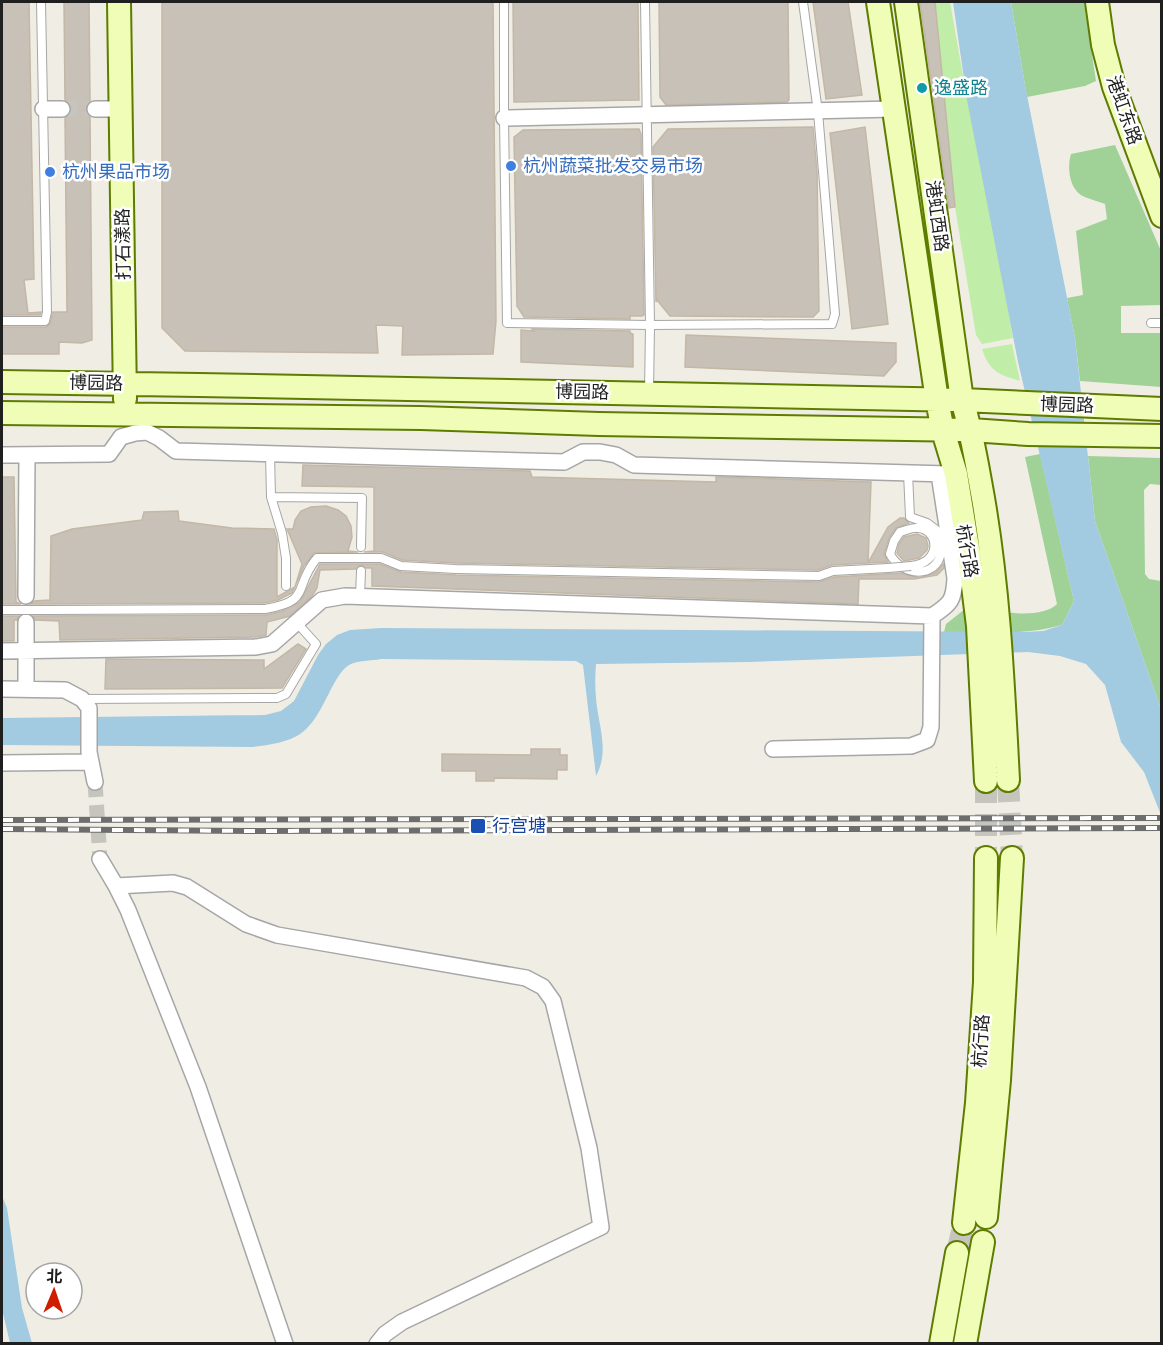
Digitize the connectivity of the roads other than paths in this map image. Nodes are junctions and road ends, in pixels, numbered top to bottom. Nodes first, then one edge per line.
1 (41, 2) edge
2 (119, 2) edge
3 (504, 2) edge
4 (645, 2) edge
5 (803, 2) edge
6 (878, 2) edge
7 (906, 2) edge
8 (1097, 2) edge
9 (95, 109) tunnel mouth
10 (121, 109) junction
11 (43, 110) junction
12 (62, 110) tunnel mouth
13 (894, 110) junction
14 (818, 112) junction
15 (647, 115) junction
16 (504, 118) junction
17 (1161, 216) edge
18 (2, 321) edge
19 (1151, 322) dead end
20 (1161, 322) edge
21 (650, 325) junction
22 (2, 382) edge
23 (125, 384) junction
24 (649, 393) junction
25 (937, 400) junction
26 (962, 400) junction
27 (1161, 409) edge
28 (2, 413) edge
29 (138, 420) junction
30 (599, 424) junction
31 (971, 430) junction
32 (943, 431) junction
33 (1161, 436) edge
34 (600, 452) junction
35 (270, 454) junction
36 (2, 455) edge
37 (27, 455) junction
38 (908, 473) junction
39 (948, 474) junction
40 (271, 497) junction
41 (361, 547) dead end
42 (361, 571) dead end
43 (286, 586) dead end
44 (26, 596) dead end
45 (360, 596) junction
46 (2, 610) edge
47 (26, 621) dead end
48 (932, 622) junction
49 (290, 624) junction
50 (989, 626) junction
51 (26, 650) junction
52 (2, 651) edge
53 (992, 681) junction
54 (2, 689) edge
55 (26, 689) junction
56 (85, 703) junction
57 (773, 749) dead end
58 (90, 757) junction
59 (2, 763) edge
60 (1008, 780) tunnel mouth
61 (986, 781) tunnel mouth
62 (95, 782) tunnel mouth
63 (986, 858) tunnel mouth
64 (1012, 858) tunnel mouth
65 (100, 859) tunnel mouth
66 (116, 886) junction
67 (986, 1217) tunnel mouth
68 (964, 1223) tunnel mouth
69 (983, 1242) dead end
70 (957, 1253) tunnel mouth
71 (285, 1344) edge
72 (376, 1344) edge
73 (941, 1344) edge
74 (965, 1344) edge

1 - 11 lane
2 - 10 main road, 打石漾路
3 - 16 lane
4 - 15 lane
5 - 14 lane
6 - 13 main road, 港虹西路
7 - 26 main road, 港虹西路
8 - 17 main road, 港虹东路
9 - 10 street
10 - 23 main road, 打石漾路
11 - 12 street
11 - 18 lane
13 - 14 street
13 - 25 main road, 港虹西路
14 - 15 street
14 - 21 lane
15 - 16 street
15 - 21 lane
16 - 21 lane
19 - 20 lane
21 - 24 lane
22 - 23 main road, 博园路
23 - 24 main road, 博园路
23 - 29 main road, 打石漾路
24 - 25 main road, 博园路
25 - 26 main road, 博园路
25 - 32 main road, 港虹西路
26 - 27 main road, 博园路
26 - 31 main road, 港虹西路
28 - 29 main road, 博园路
29 - 30 main road, 博园路
29 - 35 street
29 - 37 street
30 - 32 main road, 博园路
30 - 34 street
31 - 32 main road, 博园路
31 - 33 main road, 博园路
31 - 50 main road, 杭行路
32 - 39 main road, 杭行路
34 - 35 street
34 - 38 street
35 - 40 lane
36 - 37 street
37 - 44 street
38 - 39 street
38 - 46 lane, bridge
39 - 48 street
39 - 50 main road, 杭行路
40 - 41 lane
40 - 43 lane
42 - 45 lane
45 - 48 street
45 - 49 street
47 - 51 street
48 - 57 street
49 - 51 street
49 - 56 lane
50 - 53 main road, 杭行路
51 - 52 street
51 - 55 street
53 - 60 main road, 杭行路
53 - 61 main road, 杭行路
54 - 55 street
55 - 56 street
56 - 58 street
58 - 59 street
58 - 62 street
63 - 68 main road, 杭行路
64 - 67 main road, 杭行路
65 - 66 street
66 - 71 street
66 - 72 street
69 - 74 main road
70 - 73 main road

